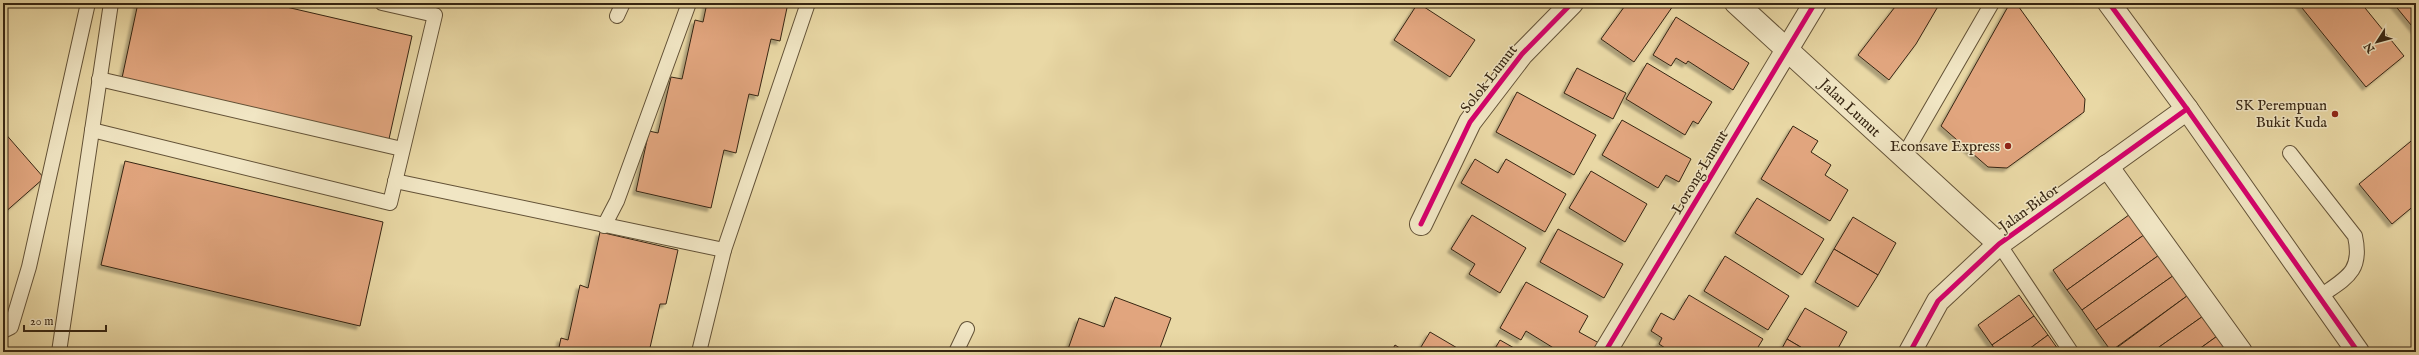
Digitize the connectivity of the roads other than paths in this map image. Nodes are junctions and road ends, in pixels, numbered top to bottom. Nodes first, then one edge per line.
1 (88, 3) edge
2 (111, 3) edge
3 (382, 3) edge
4 (623, 3) edge
5 (690, 3) edge
6 (808, 3) edge
7 (1572, 3) edge
8 (1736, 3) edge
9 (1815, 3) edge
10 (1992, 3) edge
11 (2109, 3) edge
12 (617, 16) dead end
13 (1788, 51) junction
14 (99, 79) junction
15 (2187, 109) junction
16 (92, 130) junction
17 (402, 149) junction
18 (2290, 153) dead end
19 (1903, 157) junction
20 (2107, 166) junction
21 (395, 181) junction
22 (1421, 224) dead end
23 (604, 226) junction
24 (1999, 244) junction
25 (724, 250) junction
26 (2319, 297) junction
27 (967, 329) dead end
28 (3, 331) edge
29 (1917, 349) edge
30 (59, 352) edge
31 (699, 352) edge
32 (956, 352) edge
33 (1605, 352) edge
34 (2070, 352) edge
35 (2241, 352) edge
36 (2358, 352) edge

1 - 28 lane
2 - 14 lane
3 - 17 lane
4 - 12 lane
5 - 23 lane
6 - 25 lane
7 - 22 street, Solok Lumut
8 - 13 street, Jalan Lumut
9 - 13 street, Lorong Lumut
10 - 19 lane
11 - 15 street
13 - 19 street, Jalan Lumut
13 - 33 street, Lorong Lumut
14 - 16 lane
14 - 17 lane
15 - 20 street, Jalan Bidor
15 - 26 street
16 - 21 lane
16 - 30 lane
17 - 21 lane
18 - 26 lane
19 - 24 street, Jalan Lumut
20 - 24 street, Jalan Bidor
20 - 35 street
21 - 23 lane
23 - 25 lane
24 - 29 street, Jalan Bidor
24 - 34 lane
25 - 31 lane
26 - 36 street
27 - 32 lane

